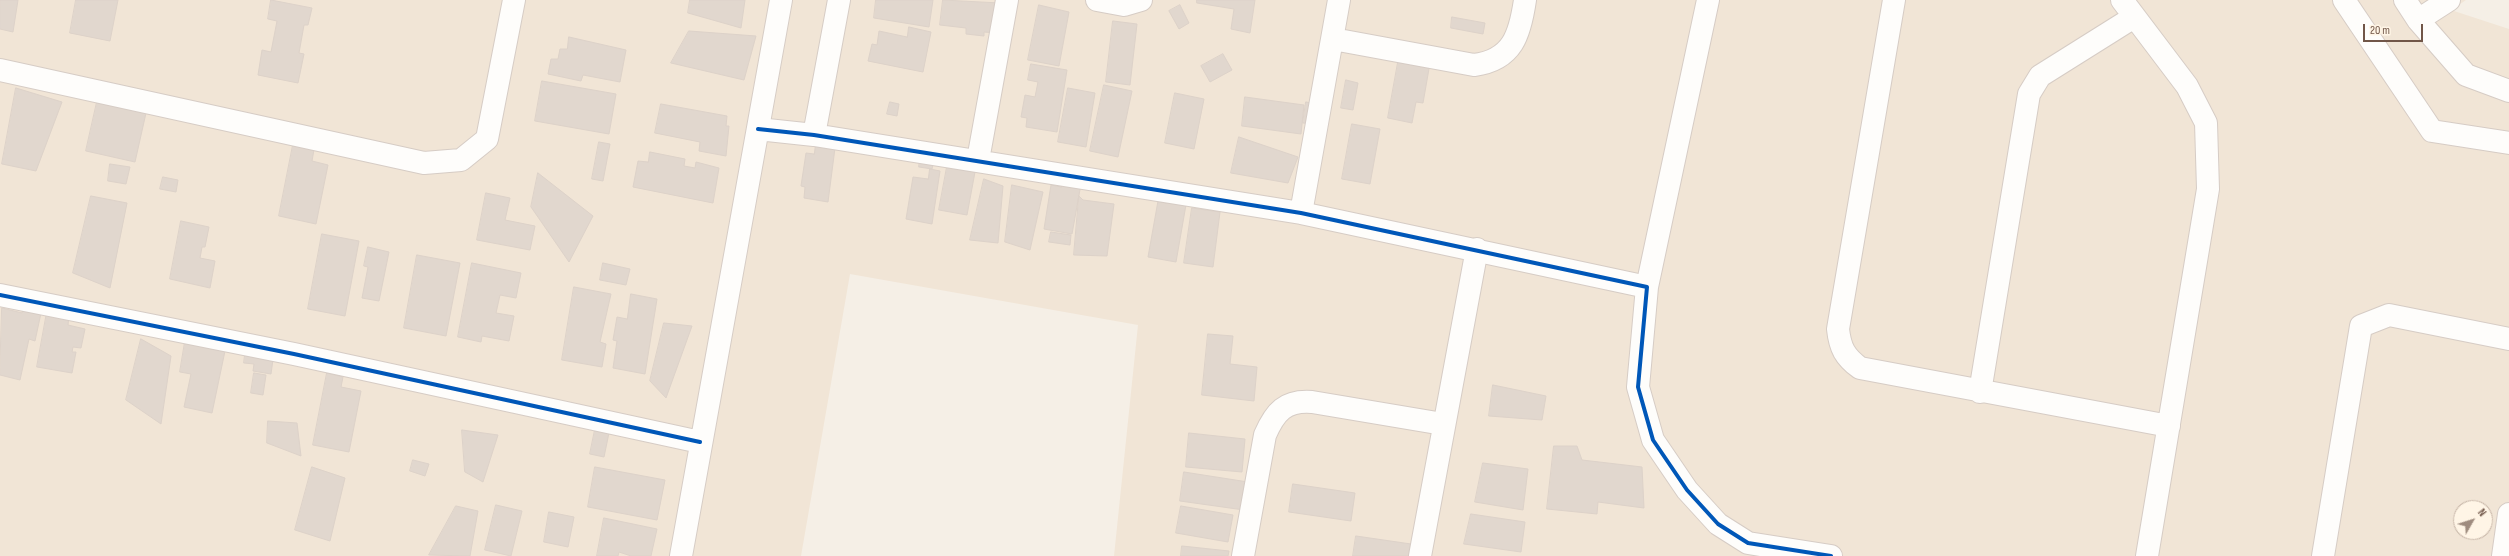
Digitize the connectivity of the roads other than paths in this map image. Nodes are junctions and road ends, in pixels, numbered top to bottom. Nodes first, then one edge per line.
1 (514, 0) edge
2 (780, 0) edge
3 (839, 0) edge
4 (1007, 0) edge
5 (1097, 0) edge
6 (1140, 0) edge
7 (1340, 0) edge
8 (1525, 0) edge
9 (1708, 0) edge
10 (1894, 0) edge
11 (2344, 0) edge
12 (2405, 0) edge
13 (2449, 0) edge
14 (2128, 9) edge
15 (2418, 20) junction
16 (1333, 39) junction
17 (0, 70) edge
18 (2509, 91) edge
19 (758, 129) junction
20 (814, 135) junction
21 (2509, 143) edge
22 (978, 160) junction
23 (1301, 213) junction
24 (1477, 249) junction
25 (1647, 287) junction
26 (0, 296) edge
27 (2509, 339) edge
28 (1980, 392) junction
29 (1443, 424) junction
30 (2169, 426) junction
31 (700, 442) junction
32 (2509, 514) edge
33 (681, 556) edge
34 (1243, 556) edge
35 (1420, 556) edge
36 (1831, 556) edge
37 (2146, 556) edge
38 (2323, 556) edge
39 (2503, 556) edge

1 - 17 street
2 - 19 street
3 - 20 street
4 - 22 street
5 - 6 street
7 - 16 street
8 - 16 street
9 - 25 street
10 - 28 street
11 - 21 street
12 - 15 street
13 - 15 street
14 - 28 street
14 - 30 street
15 - 18 street
16 - 23 street
19 - 20 street
19 - 31 street
20 - 22 street
22 - 23 street
23 - 24 street
24 - 25 street
24 - 29 street
25 - 36 street
26 - 31 street
27 - 38 street
28 - 30 street
29 - 34 street
29 - 35 street
30 - 37 street
31 - 33 street
32 - 39 street

